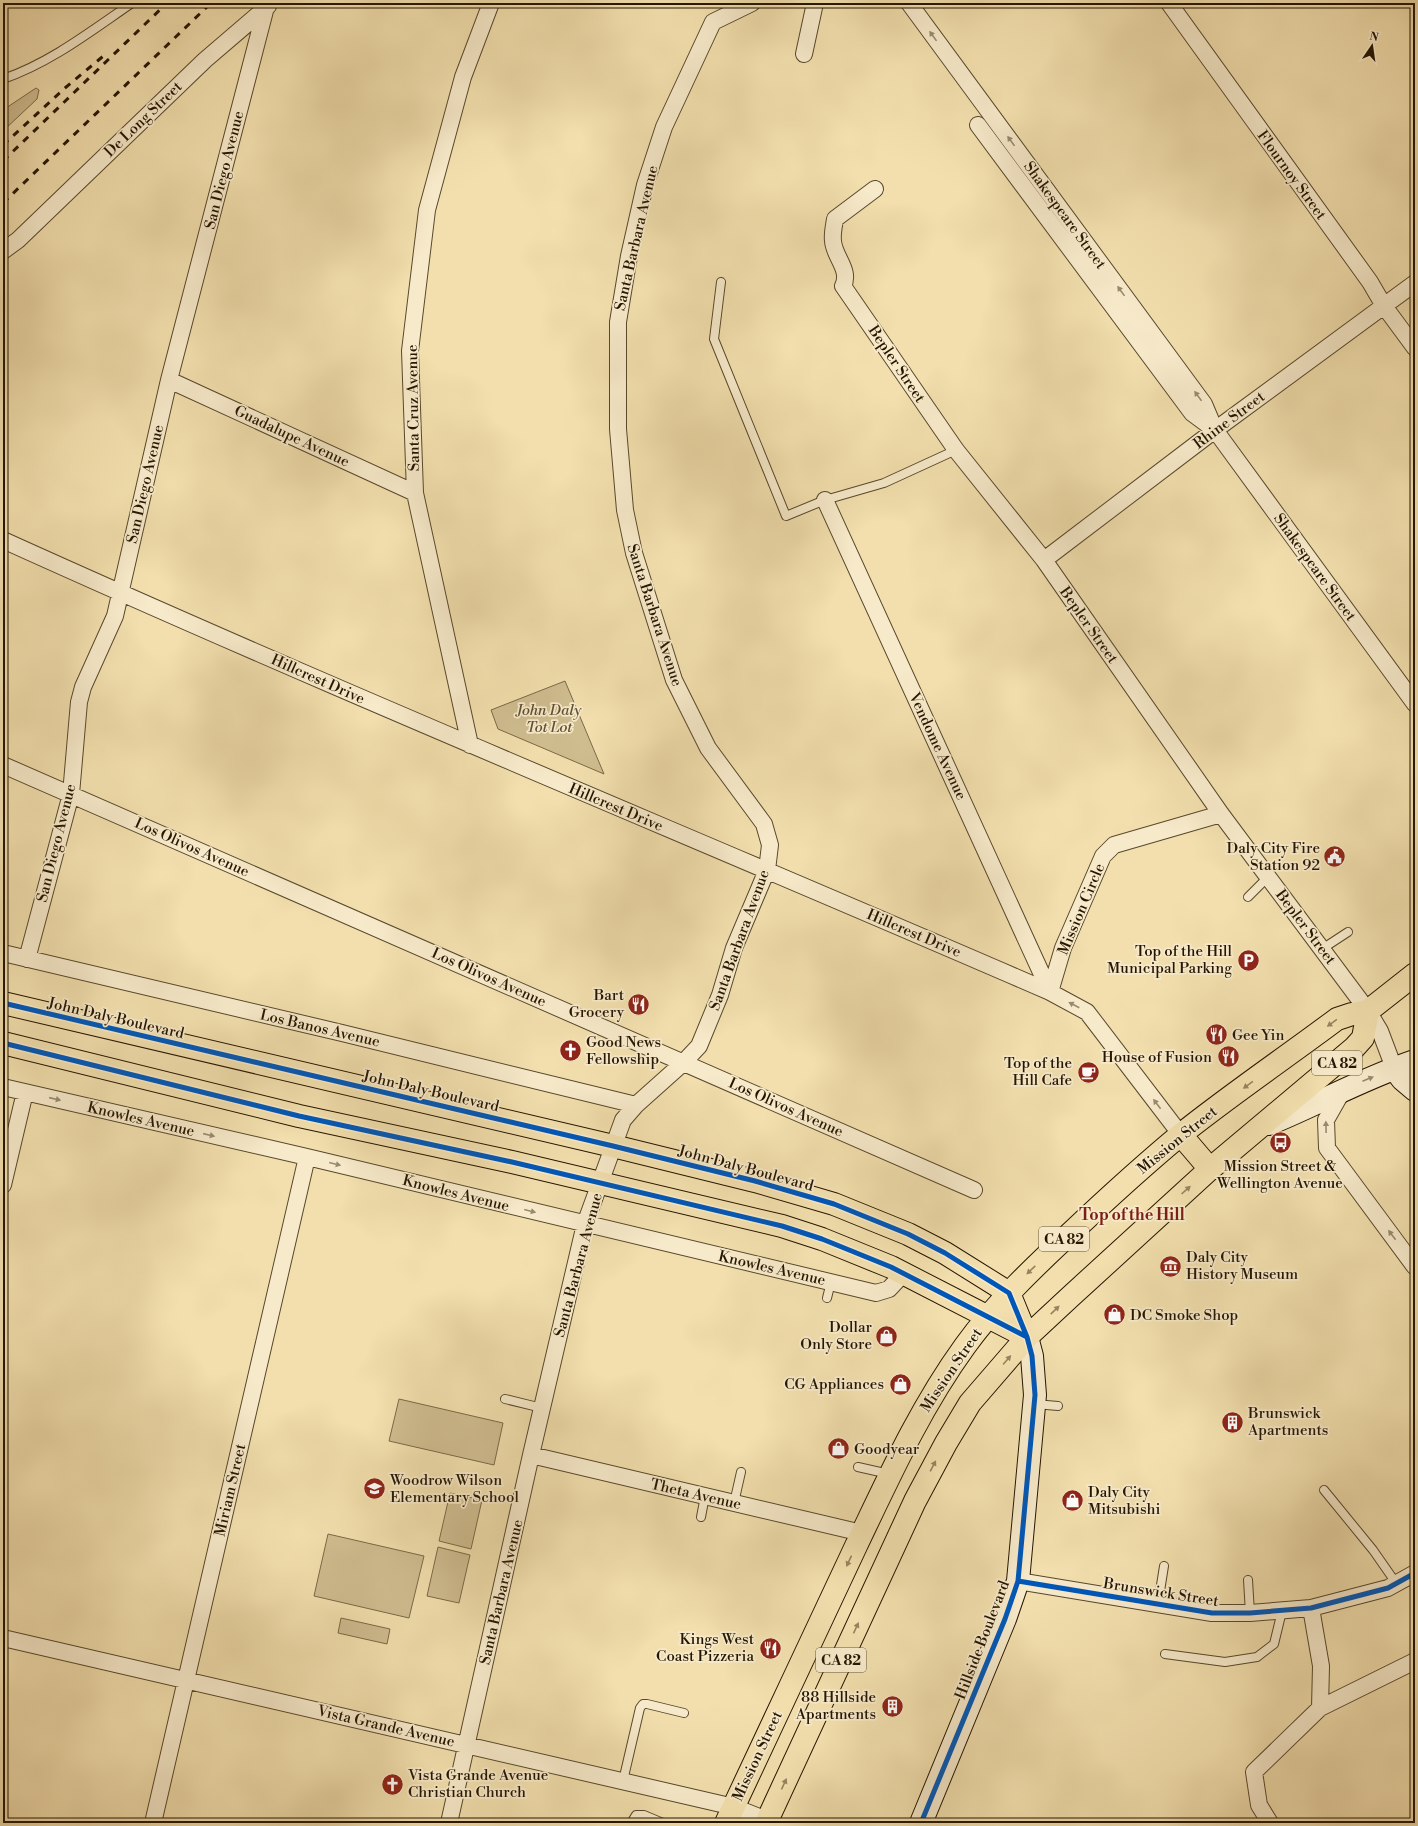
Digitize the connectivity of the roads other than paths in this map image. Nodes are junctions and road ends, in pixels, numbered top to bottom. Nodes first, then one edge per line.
1 (132, 3) edge
2 (491, 3) edge
3 (752, 3) edge
4 (814, 3) edge
5 (909, 3) edge
6 (1169, 3) edge
7 (269, 5) edge
8 (804, 54) dead end
9 (3, 79) edge
10 (978, 125) dead end
11 (875, 188) dead end
12 (18, 240) junction
13 (3, 251) edge
14 (3, 261) edge
15 (721, 282) dead end
16 (1415, 283) edge
17 (1384, 306) junction
18 (1415, 348) edge
19 (169, 380) junction
20 (1216, 430) junction
21 (956, 450) junction
22 (415, 493) junction
23 (824, 500) junction
24 (3, 540) edge
25 (1044, 560) junction
26 (120, 593) junction
27 (1415, 704) edge
28 (470, 745) junction
29 (3, 765) edge
30 (71, 794) junction
31 (1221, 814) junction
32 (767, 870) junction
33 (1268, 877) junction
34 (1248, 897) dead end
35 (1348, 932) dead end
36 (1322, 949) junction
37 (3, 953) edge
38 (27, 959) junction
39 (1415, 974) edge
40 (1050, 992) junction
41 (3, 1004) edge
42 (1368, 1011) junction
43 (3, 1043) edge
44 (1415, 1061) edge
45 (684, 1063) junction
46 (1394, 1068) junction
47 (3, 1087) edge
48 (1343, 1090) junction
49 (1415, 1090) edge
50 (25, 1092) junction
51 (636, 1105) junction
52 (1266, 1125) junction
53 (1181, 1135) junction
54 (613, 1146) junction
55 (307, 1157) junction
56 (1210, 1169) junction
57 (599, 1183) junction
58 (3, 1185) edge
59 (974, 1190) dead end
60 (585, 1224) junction
61 (1415, 1267) edge
62 (903, 1274) junction
63 (830, 1282) junction
64 (1009, 1293) junction
65 (827, 1298) dead end
66 (987, 1318) junction
67 (1027, 1337) junction
68 (505, 1400) dead end
69 (1034, 1404) junction
70 (1058, 1406) dead end
71 (542, 1408) junction
72 (531, 1455) junction
73 (858, 1467) dead end
74 (741, 1472) dead end
75 (889, 1474) junction
76 (1324, 1490) dead end
77 (705, 1496) junction
78 (734, 1503) junction
79 (701, 1517) dead end
80 (862, 1533) junction
81 (1164, 1566) dead end
82 (1415, 1573) edge
83 (1248, 1580) dead end
84 (1018, 1581) junction
85 (1396, 1583) junction
86 (1158, 1604) junction
87 (1311, 1608) junction
88 (1282, 1610) junction
89 (1250, 1613) junction
90 (3, 1638) edge
91 (1166, 1654) dead end
92 (1415, 1661) edge
93 (185, 1680) junction
94 (1320, 1708) junction
95 (684, 1713) dead end
96 (467, 1745) junction
97 (623, 1781) junction
98 (730, 1815) edge
99 (767, 1821) edge
100 (153, 1823) edge
101 (449, 1823) edge
102 (631, 1823) edge
103 (663, 1823) edge
104 (921, 1823) edge
105 (1270, 1823) edge

1 - 9 lane
2 - 22 street, Santa Cruz Avenue
3 - 32 street, Santa Barbara Avenue
4 - 8 street
20 -> 5 street, Shakespeare Street
6 - 17 street, Flournoy Street
7 - 12 street, De Long Street
7 - 19 street, San Diego Avenue
10 - 20 street, Shakespeare Street
11 - 21 street, Bepler Street
12 - 13 street, De Long Street
12 - 14 street, De Long Street
15 - 23 lane
16 - 17 street, Rhine Street
17 - 18 street, Flournoy Street
17 - 20 street, Rhine Street
19 - 22 street, Guadalupe Avenue
19 - 26 street, San Diego Avenue
20 - 25 street, Rhine Street
20 - 27 street, Shakespeare Street
21 - 23 lane
21 - 25 street, Bepler Street
22 - 28 street, Santa Cruz Avenue
23 - 40 street, Vendome Avenue
24 - 26 street, Hillcrest Drive
25 - 31 street, Bepler Street
26 - 28 street, Hillcrest Drive
26 - 30 street, San Diego Avenue
28 - 32 street, Hillcrest Drive
29 - 30 street, Los Olivos Avenue
30 - 38 street, San Diego Avenue
30 - 45 street, Los Olivos Avenue
31 - 33 street, Bepler Street
31 - 40 street, Mission Circle
32 - 40 street, Hillcrest Drive
32 - 45 street, Santa Barbara Avenue
33 - 34 lane
33 - 36 street, Bepler Street
35 - 36 lane
36 - 42 street, Bepler Street
37 - 38 street, Los Banos Avenue
38 - 51 street, Los Banos Avenue
39 - 42 main road, CA 82
53 -> 40 street, Hillcrest Drive
41 - 54 main road, John Daly Boulevard
42 - 46 street, Bepler Street
42 - 52 main road, CA 82
42 -> 53 main road, Mission Street / CA 82
43 - 57 main road
44 - 46 main road
45 - 51 street, Santa Barbara Avenue
45 - 59 street, Los Olivos Avenue
48 -> 46 main road
46 - 49 main road
47 - 50 street, Knowles Avenue
48 - 52 main road
61 -> 48 street
50 -> 55 street, Knowles Avenue
50 - 58 street
51 - 54 street, Santa Barbara Avenue
52 - 56 main road, CA 82
53 - 56 main road
53 -> 64 main road, Mission Street / CA 82
54 - 57 street, Santa Barbara Avenue
54 - 64 main road, John Daly Boulevard
55 -> 60 street, Knowles Avenue
55 - 93 street, Miriam Street
67 -> 56 main road, CA 82
57 - 60 street, Santa Barbara Avenue
57 - 62 main road
60 - 63 street, Knowles Avenue
60 - 71 street, Santa Barbara Avenue
62 - 63 street, Knowles Avenue
62 - 66 main road
63 - 65 lane
64 - 66 main road, Mission Street / CA 82
64 - 67 main road
66 - 67 main road
66 - 75 main road, Mission Street / CA 82
67 - 69 main road, Hillside Boulevard
99 -> 67 main road, CA 82
68 - 71 lane
69 - 70 lane
69 - 84 main road, Hillside Boulevard
71 - 72 street, Santa Barbara Avenue
72 - 77 street, Theta Avenue
72 - 96 street, Santa Barbara Avenue
73 - 75 lane
74 - 78 lane
75 - 80 main road, Mission Street / CA 82
76 - 85 lane
77 - 78 street, Theta Avenue
77 - 79 lane
78 - 80 street, Theta Avenue
80 -> 98 main road, Mission Street / CA 82
81 - 86 lane
82 - 85 street, Brunswick Street
83 - 89 lane
84 - 86 street, Brunswick Street
84 - 104 main road, Hillside Boulevard
85 - 87 street, Brunswick Street
86 - 89 street, Brunswick Street
87 - 88 street, Brunswick Street
87 - 94 street
88 - 89 street, Brunswick Street
88 - 91 lane
90 - 93 street, Vista Grande Avenue
92 - 94 street
93 - 96 street, Vista Grande Avenue
93 - 100 street, Miriam Street
94 - 105 street
95 - 97 lane
96 - 97 street, Vista Grande Avenue
96 - 101 street, Santa Barbara Avenue
97 - 98 street, Vista Grande Avenue
98 - 99 street, Vista Grande Avenue
102 - 103 lane

